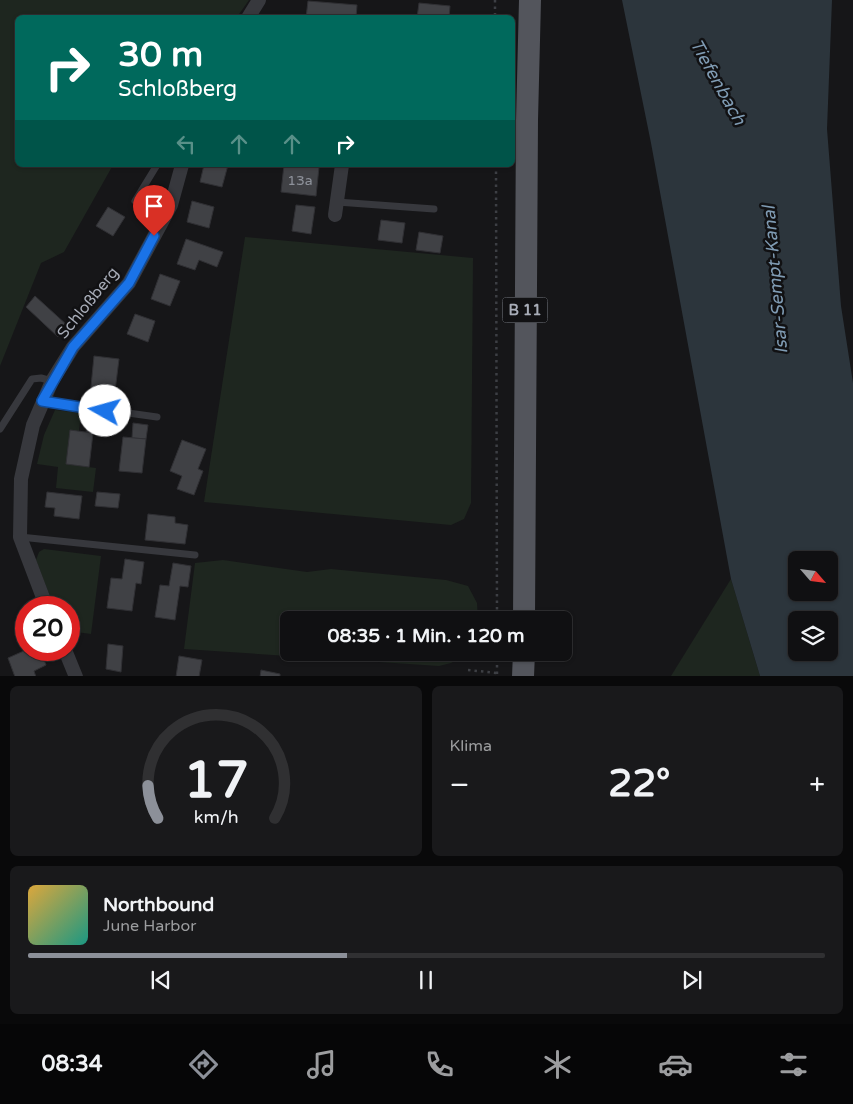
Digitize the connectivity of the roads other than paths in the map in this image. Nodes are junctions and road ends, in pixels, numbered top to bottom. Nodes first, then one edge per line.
1 (259, 0) edge
2 (530, 0) edge
3 (250, 15) edge
4 (156, 167) edge
5 (181, 167) edge
6 (342, 167) edge
7 (135, 201) dead end
8 (336, 209) joint
9 (434, 209) dead end
10 (52, 381) junction
11 (42, 401) junction
12 (157, 417) dead end
13 (0, 429) edge
14 (20, 537) junction
15 (195, 555) dead end
16 (42, 596) edge
17 (524, 611) edge
18 (70, 661) edge
19 (524, 661) edge
20 (76, 676) edge
21 (523, 676) edge

1 - 3 street
2 - 17 main road, B 11
4 - 7 lane
5 - 10 street, Schloßberg
6 - 8 street
8 - 9 lane
10 - 11 street, Schloßberg
10 - 13 lane
11 - 12 lane
11 - 14 street, Schloßberg
14 - 15 lane
14 - 16 street, Schloßberg
18 - 20 street
19 - 21 main road

